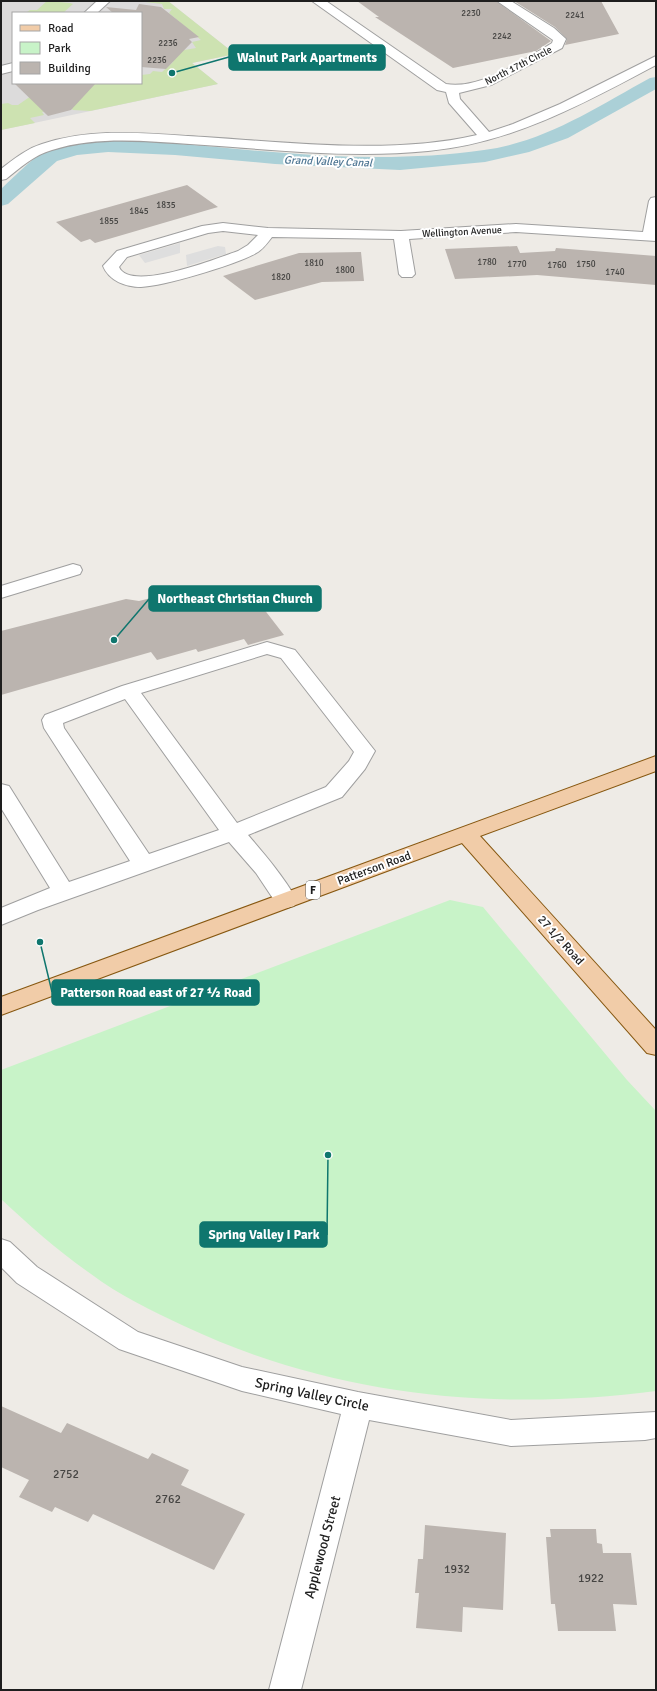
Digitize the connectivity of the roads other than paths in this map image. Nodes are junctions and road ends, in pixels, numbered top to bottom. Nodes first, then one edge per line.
1 (104, 1) edge
2 (318, 1) edge
3 (503, 1) edge
4 (91, 12) edge
5 (656, 60) edge
6 (12, 67) edge
7 (1, 70) edge
8 (452, 90) junction
9 (486, 137) junction
10 (1, 176) edge
11 (656, 201) edge
12 (268, 232) junction
13 (401, 235) junction
14 (653, 237) edge
15 (407, 274) dead end
16 (73, 570) dead end
17 (1, 592) edge
18 (130, 690) junction
19 (656, 763) edge
20 (1, 791) edge
21 (233, 833) junction
22 (466, 834) junction
23 (144, 864) junction
24 (64, 892) junction
25 (286, 900) junction
26 (1, 917) edge
27 (1, 1006) edge
28 (656, 1046) edge
29 (1, 1250) edge
30 (358, 1405) junction
31 (656, 1425) edge
32 (285, 1690) edge

1 - 4 street
2 - 8 street
3 - 8 street, North 17th Circle
5 - 9 street
6 - 7 street
8 - 9 street
9 - 10 street
11 - 14 street
12 - 12 street, Wellington Avenue
12 - 13 street, Wellington Avenue
13 - 14 street, Wellington Avenue
13 - 15 street
16 - 17 street
18 - 21 street
18 - 21 street
18 - 23 street
19 - 22 main road, Patterson Road / F
20 - 24 street
21 - 23 street
21 - 25 street
22 - 25 main road, Patterson Road / F
22 - 28 main road, 27 1/2 Road
23 - 24 street
24 - 26 street
25 - 27 main road, Patterson Road / F
29 - 30 street, Spring Valley Circle
30 - 31 street, Spring Valley Circle
30 - 32 street, Applewood Street

